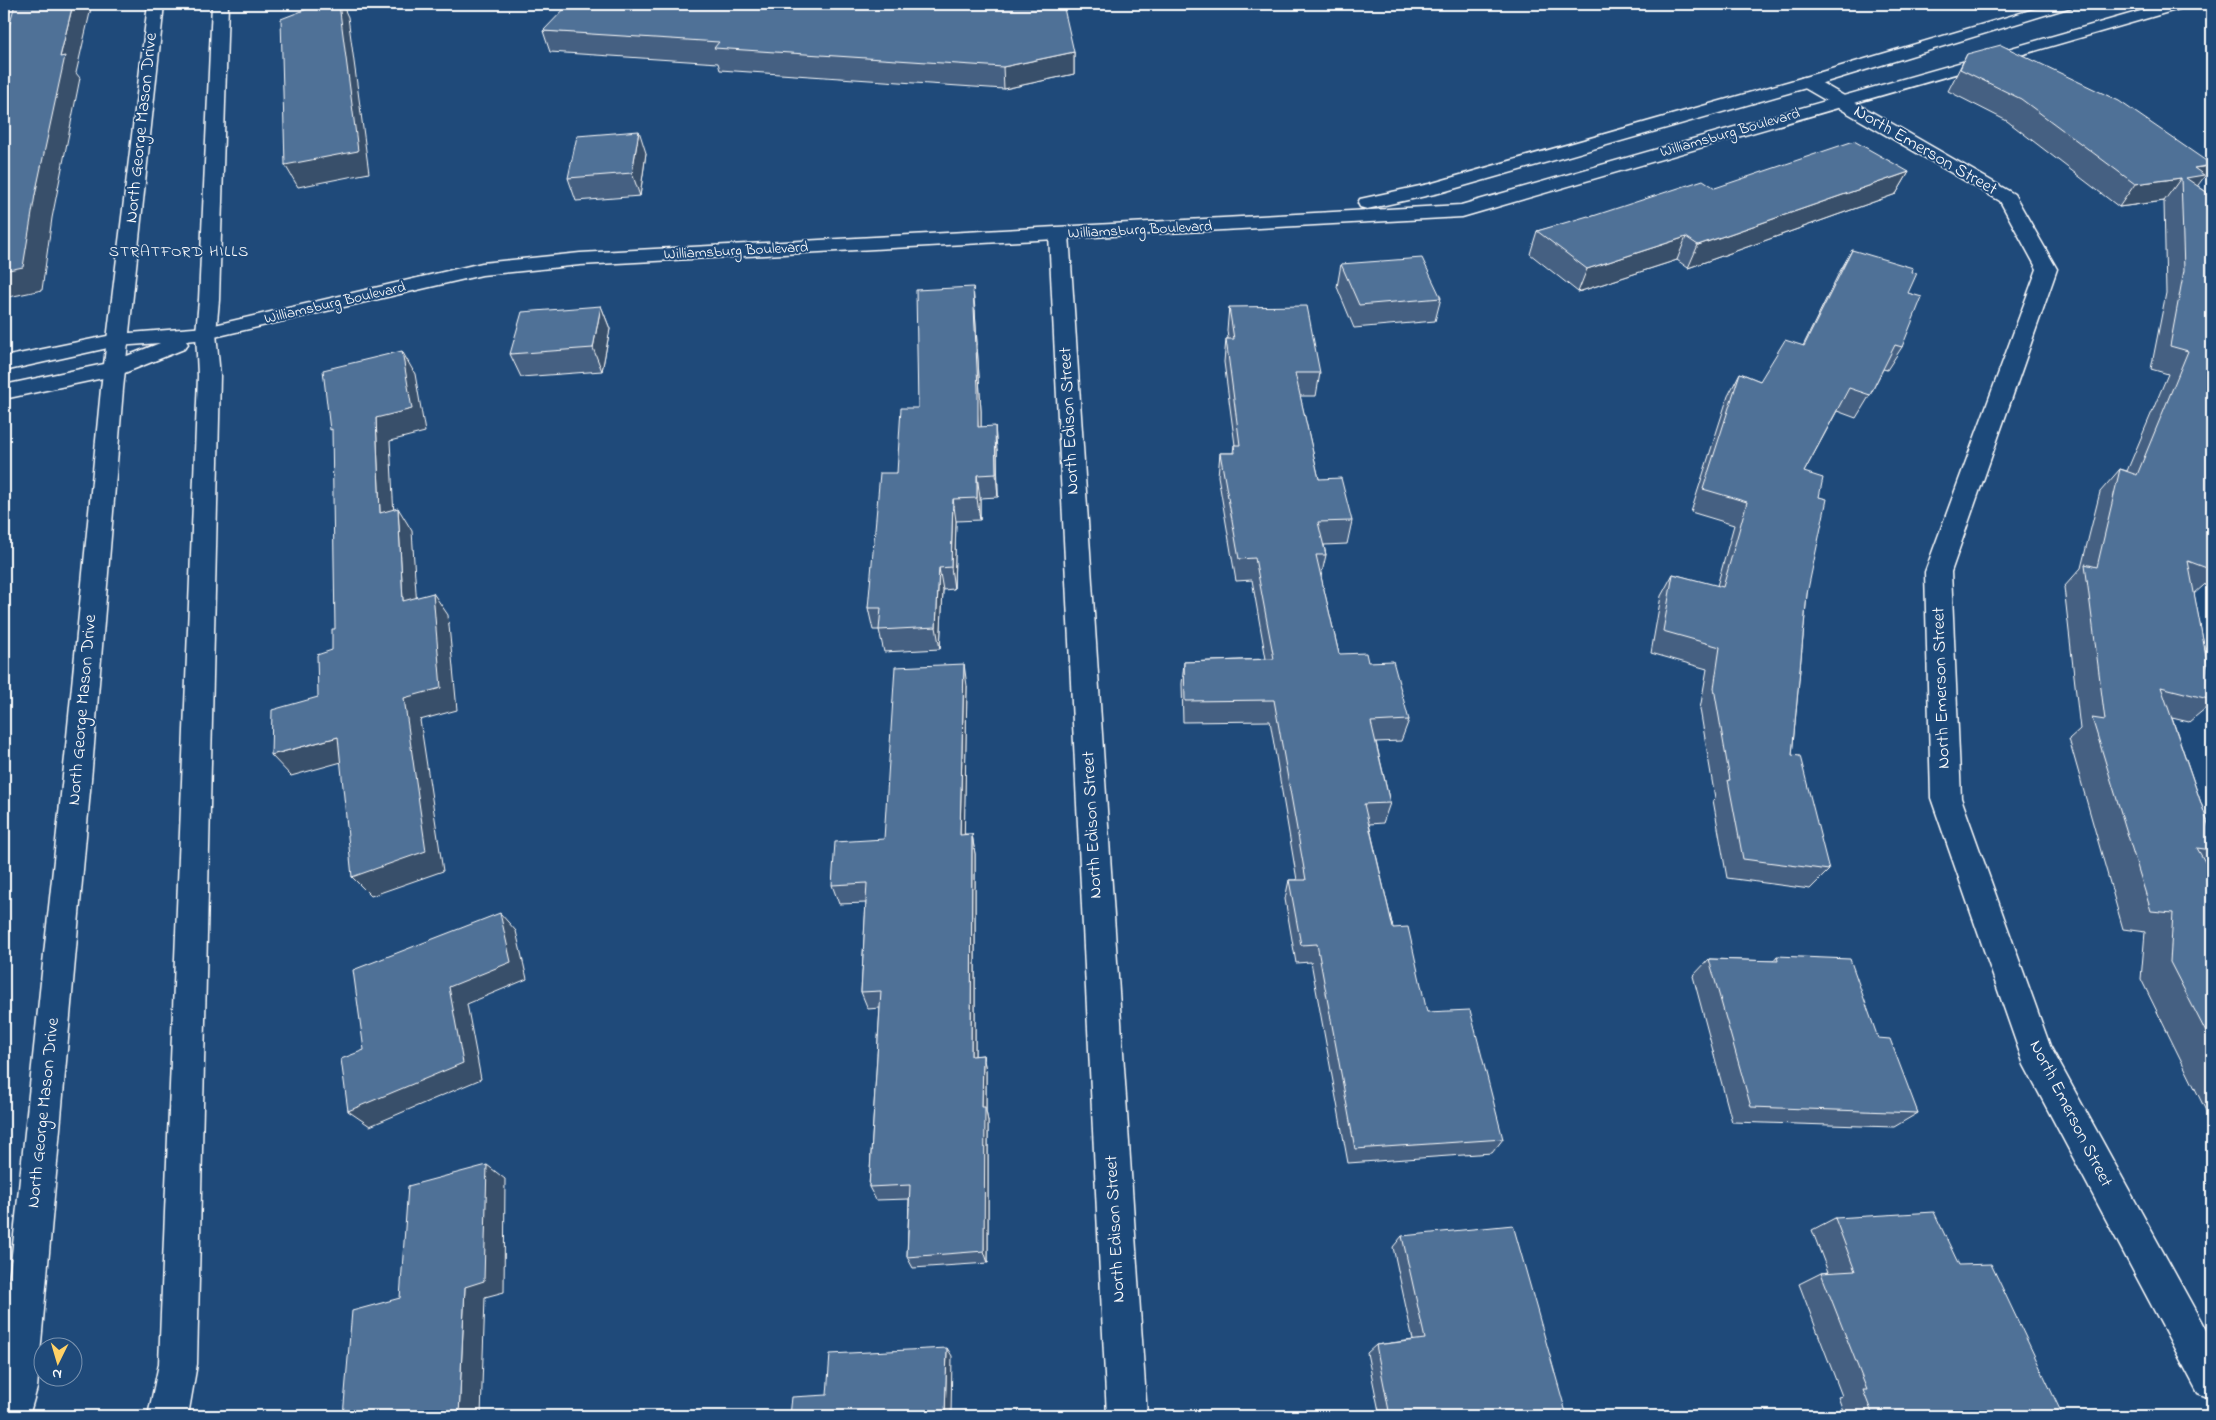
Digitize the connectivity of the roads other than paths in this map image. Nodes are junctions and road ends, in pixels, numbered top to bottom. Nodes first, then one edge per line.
1 (156, 4) edge
2 (220, 4) edge
3 (2066, 4) edge
4 (2181, 4) edge
5 (1807, 82) junction
6 (1840, 102) junction
7 (1273, 222) junction
8 (1059, 234) junction
9 (206, 333) junction
10 (118, 340) junction
11 (4, 364) edge
12 (114, 368) junction
13 (4, 392) edge
14 (2212, 1380) edge
15 (9, 1416) edge
16 (168, 1416) edge
17 (1127, 1416) edge

1 - 10 street, North George Mason Drive
2 - 9 street
3 - 5 street, Williamsburg Boulevard
4 - 6 street, Williamsburg Boulevard
5 - 6 street, North Emerson Street
5 - 7 street, Williamsburg Boulevard
6 - 7 street, Williamsburg Boulevard
6 - 14 street, North Emerson Street
7 - 8 street, Williamsburg Boulevard
8 - 9 street, Williamsburg Boulevard
8 - 17 street, North Edison Street
9 - 10 street, Williamsburg Boulevard
9 - 12 street, Williamsburg Boulevard
9 - 16 street
10 - 11 street, Williamsburg Boulevard
10 - 12 street, North George Mason Drive
12 - 13 street, Williamsburg Boulevard
12 - 15 street, North George Mason Drive

